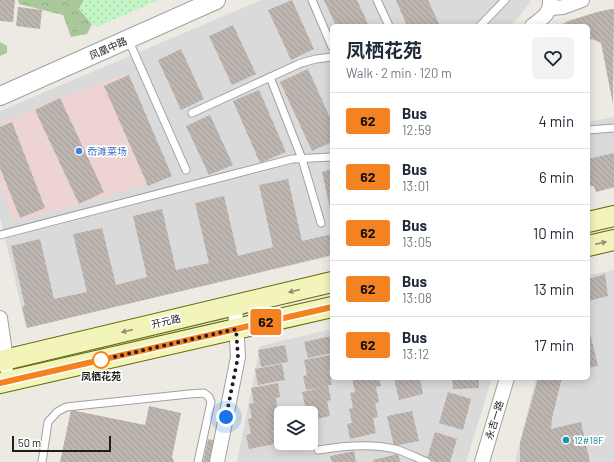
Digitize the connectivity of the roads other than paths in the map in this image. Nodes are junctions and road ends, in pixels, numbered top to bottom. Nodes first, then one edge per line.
1 (216, 0) edge
2 (312, 0) edge
3 (377, 0) edge
4 (505, 0) edge
5 (582, 0) edge
6 (550, 4) edge
7 (388, 24) edge
8 (482, 24) edge
9 (534, 24) edge
10 (128, 39) junction
11 (330, 42) edge
12 (330, 57) edge
13 (270, 77) junction
14 (0, 96) edge
15 (192, 113) dead end
16 (614, 128) edge
17 (590, 130) edge
18 (330, 157) edge
19 (302, 158) junction
20 (186, 170) dead end
21 (614, 216) edge
22 (590, 222) edge
23 (321, 223) dead end
24 (0, 235) edge
25 (614, 240) edge
26 (590, 246) edge
27 (330, 282) edge
28 (235, 305) junction
29 (330, 307) edge
30 (0, 318) edge
31 (236, 329) junction
32 (3, 360) edge
33 (506, 380) edge
34 (2, 382) edge
35 (318, 450) dead end
36 (42, 462) edge
37 (198, 462) edge
38 (217, 462) edge
39 (427, 462) edge
40 (482, 462) edge

1 - 10 street, 凤凰中路
2 - 11 lane
3 - 7 lane
4 - 8 lane
5 - 6 street
6 - 9 street
10 - 14 street, 凤凰中路
10 - 20 lane
12 - 13 lane
13 - 15 lane
13 - 19 lane
16 - 17 lane
18 - 19 lane
19 - 23 lane
19 - 24 lane
21 - 22 main road
26 -> 25 main road
27 -> 28 main road, 开元路
28 - 31 street
28 -> 32 main road, 开元路
29 - 31 main road
30 - 32 street
31 - 34 main road
31 - 38 street
32 - 34 street
33 - 40 street, 永吉一路
35 - 39 lane
36 - 37 lane

